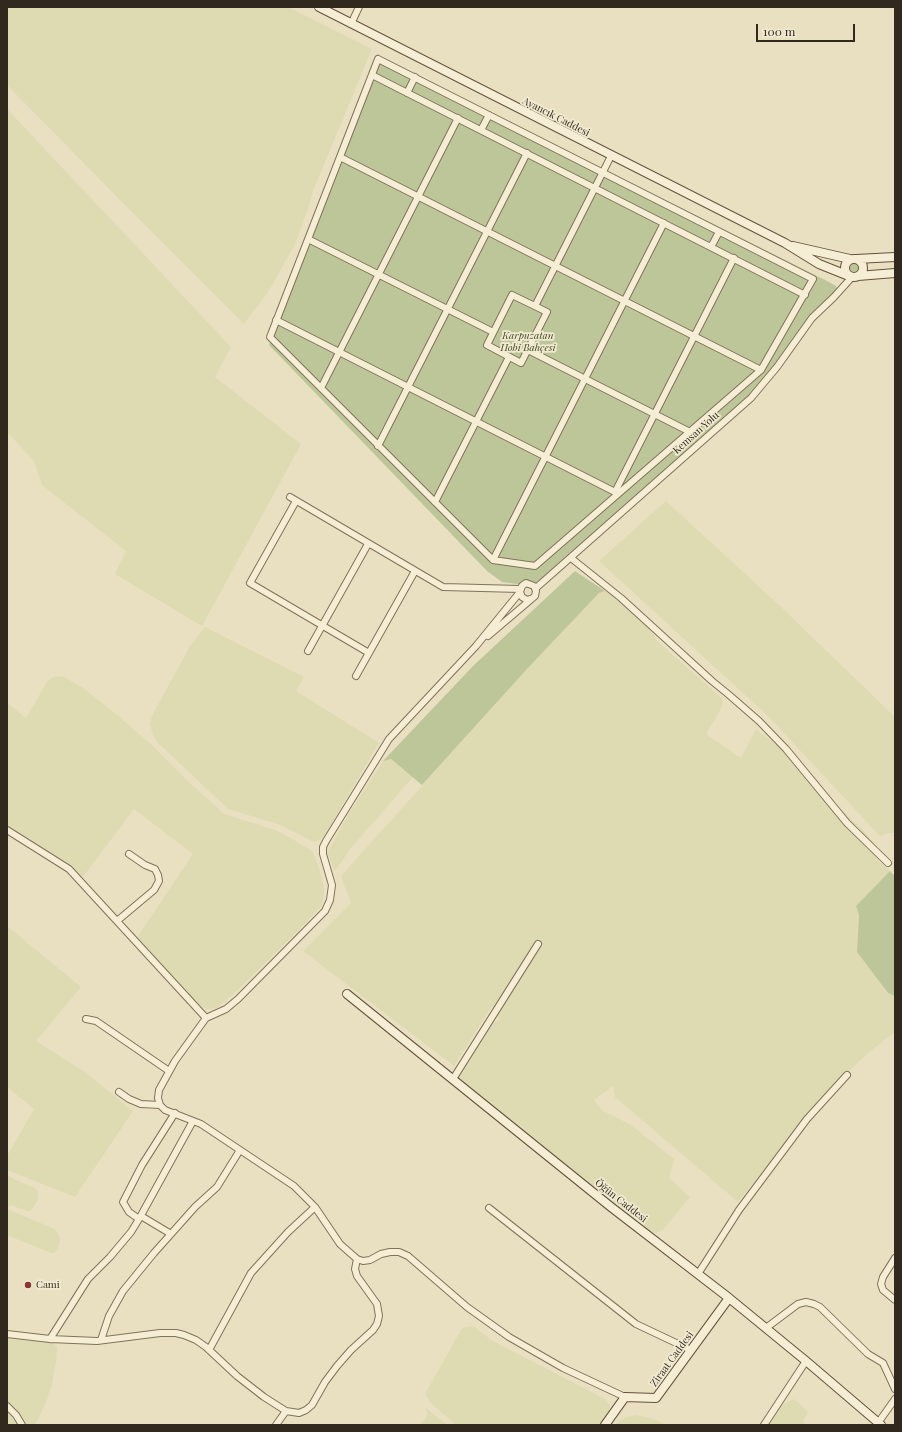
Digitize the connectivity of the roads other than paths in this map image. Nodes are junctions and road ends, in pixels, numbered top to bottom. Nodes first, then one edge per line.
1 (319, 7) edge
2 (358, 7) edge
3 (351, 24) junction
4 (372, 75) junction
5 (415, 77) junction
6 (407, 93) junction
7 (489, 115) junction
8 (458, 118) junction
9 (481, 130) junction
10 (527, 153) junction
11 (611, 156) junction
12 (340, 157) junction
13 (603, 173) junction
14 (595, 188) junction
15 (418, 196) junction
16 (664, 223) junction
17 (487, 232) junction
18 (719, 232) junction
19 (308, 239) junction
20 (785, 243) junction
21 (711, 247) junction
22 (895, 257) edge
23 (734, 258) junction
24 (853, 259) junction
25 (555, 266) junction
26 (895, 273) edge
27 (378, 274) junction
28 (853, 276) junction
29 (805, 295) junction
30 (624, 301) junction
31 (535, 306) junction
32 (448, 309) junction
33 (276, 320) junction
34 (493, 332) junction
35 (694, 336) junction
36 (528, 350) junction
37 (339, 352) junction
38 (509, 357) junction
39 (761, 370) junction
40 (585, 379) junction
41 (408, 387) junction
42 (321, 388) junction
43 (654, 414) junction
44 (476, 422) junction
45 (690, 432) junction
46 (378, 446) junction
47 (545, 457) junction
48 (616, 493) junction
49 (290, 497) dead end
50 (296, 501) junction
51 (435, 502) junction
52 (368, 544) junction
53 (571, 558) junction
54 (493, 560) junction
55 (414, 571) junction
56 (536, 588) junction
57 (520, 590) junction
58 (530, 599) junction
59 (323, 626) junction
60 (476, 646) junction
61 (308, 651) dead end
62 (369, 653) junction
63 (356, 676) dead end
64 (7, 830) edge
65 (129, 854) dead end
66 (888, 863) dead end
67 (117, 921) junction
68 (538, 944) dead end
69 (347, 994) dead end
70 (206, 1018) junction
71 (86, 1019) dead end
72 (169, 1071) junction
73 (847, 1075) dead end
74 (453, 1079) junction
75 (119, 1092) dead end
76 (160, 1105) junction
77 (175, 1113) junction
78 (193, 1120) junction
79 (240, 1150) junction
80 (315, 1207) junction
81 (489, 1208) dead end
82 (140, 1217) junction
83 (170, 1234) junction
84 (895, 1258) edge
85 (357, 1259) junction
86 (698, 1274) junction
87 (729, 1298) junction
88 (895, 1300) edge
89 (766, 1328) junction
90 (7, 1334) edge
91 (50, 1339) junction
92 (101, 1340) junction
93 (209, 1350) junction
94 (691, 1350) junction
95 (806, 1361) junction
96 (895, 1389) edge
97 (625, 1396) junction
98 (895, 1399) edge
99 (7, 1406) edge
100 (286, 1411) junction
101 (880, 1424) edge
102 (22, 1425) edge
103 (276, 1425) edge
104 (605, 1425) edge
105 (764, 1425) edge

1 - 3 street, Ayancık Caddesi
2 - 3 street
3 - 11 street, Ayancık Caddesi
4 - 5 street
4 - 6 street
4 - 12 street
5 - 6 street
5 - 7 street
6 - 8 street
7 - 9 street
7 - 13 street
8 - 9 street
8 - 15 street
9 - 10 street
10 - 14 street
10 - 17 street
11 - 13 street
11 - 20 street, Ayancık Caddesi
12 - 15 street
12 - 19 street
13 - 14 street
13 - 18 street
14 - 16 street
14 - 25 street
15 - 17 street
15 - 27 street
16 - 21 street
16 - 30 street
17 - 25 street
17 - 32 street
18 - 21 street
18 - 29 street
19 - 27 street
19 - 33 street
20 - 24 street, Ayancık Caddesi
20 - 28 street, Ayancık Caddesi
21 - 23 street
22 - 24 street, Ayancık Caddesi
23 - 29 street
23 - 35 street
24 - 28 street
24 - 28 street
25 - 30 street
25 - 31 street
26 - 28 street, Ayancık Caddesi
27 - 32 street
27 - 37 street
28 - 53 street, Kemsan Yolu
29 - 39 street
30 - 35 street
30 - 40 street
31 - 34 street
31 - 36 street
32 - 34 street
32 - 41 street
33 - 37 street
33 - 42 street
34 - 38 street
35 - 39 street
35 - 43 street
36 - 38 street
36 - 40 street
37 - 41 street
37 - 42 street
38 - 44 street
39 - 45 street
40 - 43 street
40 - 47 street
41 - 44 street
41 - 46 street
42 - 46 street
43 - 45 street
43 - 48 street
44 - 47 street
44 - 51 street
45 - 48 street
46 - 51 street
47 - 48 street
47 - 54 street
48 - 54 street
49 - 50 street
50 - 52 street
50 - 59 street
51 - 54 street
52 - 55 street
52 - 59 street
53 - 56 street, Kemsan Yolu
53 - 66 street
55 - 57 street
55 - 62 street
56 - 57 street
56 - 58 street
57 - 58 street
57 - 60 street
58 - 60 street
59 - 61 street
59 - 62 street
60 - 70 street
62 - 63 street
64 - 67 street
65 - 67 street
67 - 70 street
68 - 74 street
69 - 74 street, Öğün Caddesi
70 - 72 street
71 - 72 street
72 - 76 street
73 - 86 street
74 - 86 street, Öğün Caddesi
75 - 76 street
76 - 77 street
77 - 78 street
77 - 82 street
78 - 79 street
78 - 82 street
79 - 80 street
79 - 83 street
80 - 85 street
80 - 93 street
81 - 94 street
82 - 83 street
82 - 91 street
83 - 92 street
84 - 88 street
85 - 97 street
85 - 100 street
86 - 87 street, Öğün Caddesi
87 - 89 street, Öğün Caddesi
87 - 94 street, Ziraat Caddesi
89 - 95 street, Öğün Caddesi
89 - 96 street
90 - 91 street
91 - 92 street
92 - 93 street
93 - 100 street
94 - 97 street, Ziraat Caddesi
95 - 101 street, Öğün Caddesi
95 - 105 street
97 - 104 street
98 - 101 street
99 - 102 street
100 - 103 street

